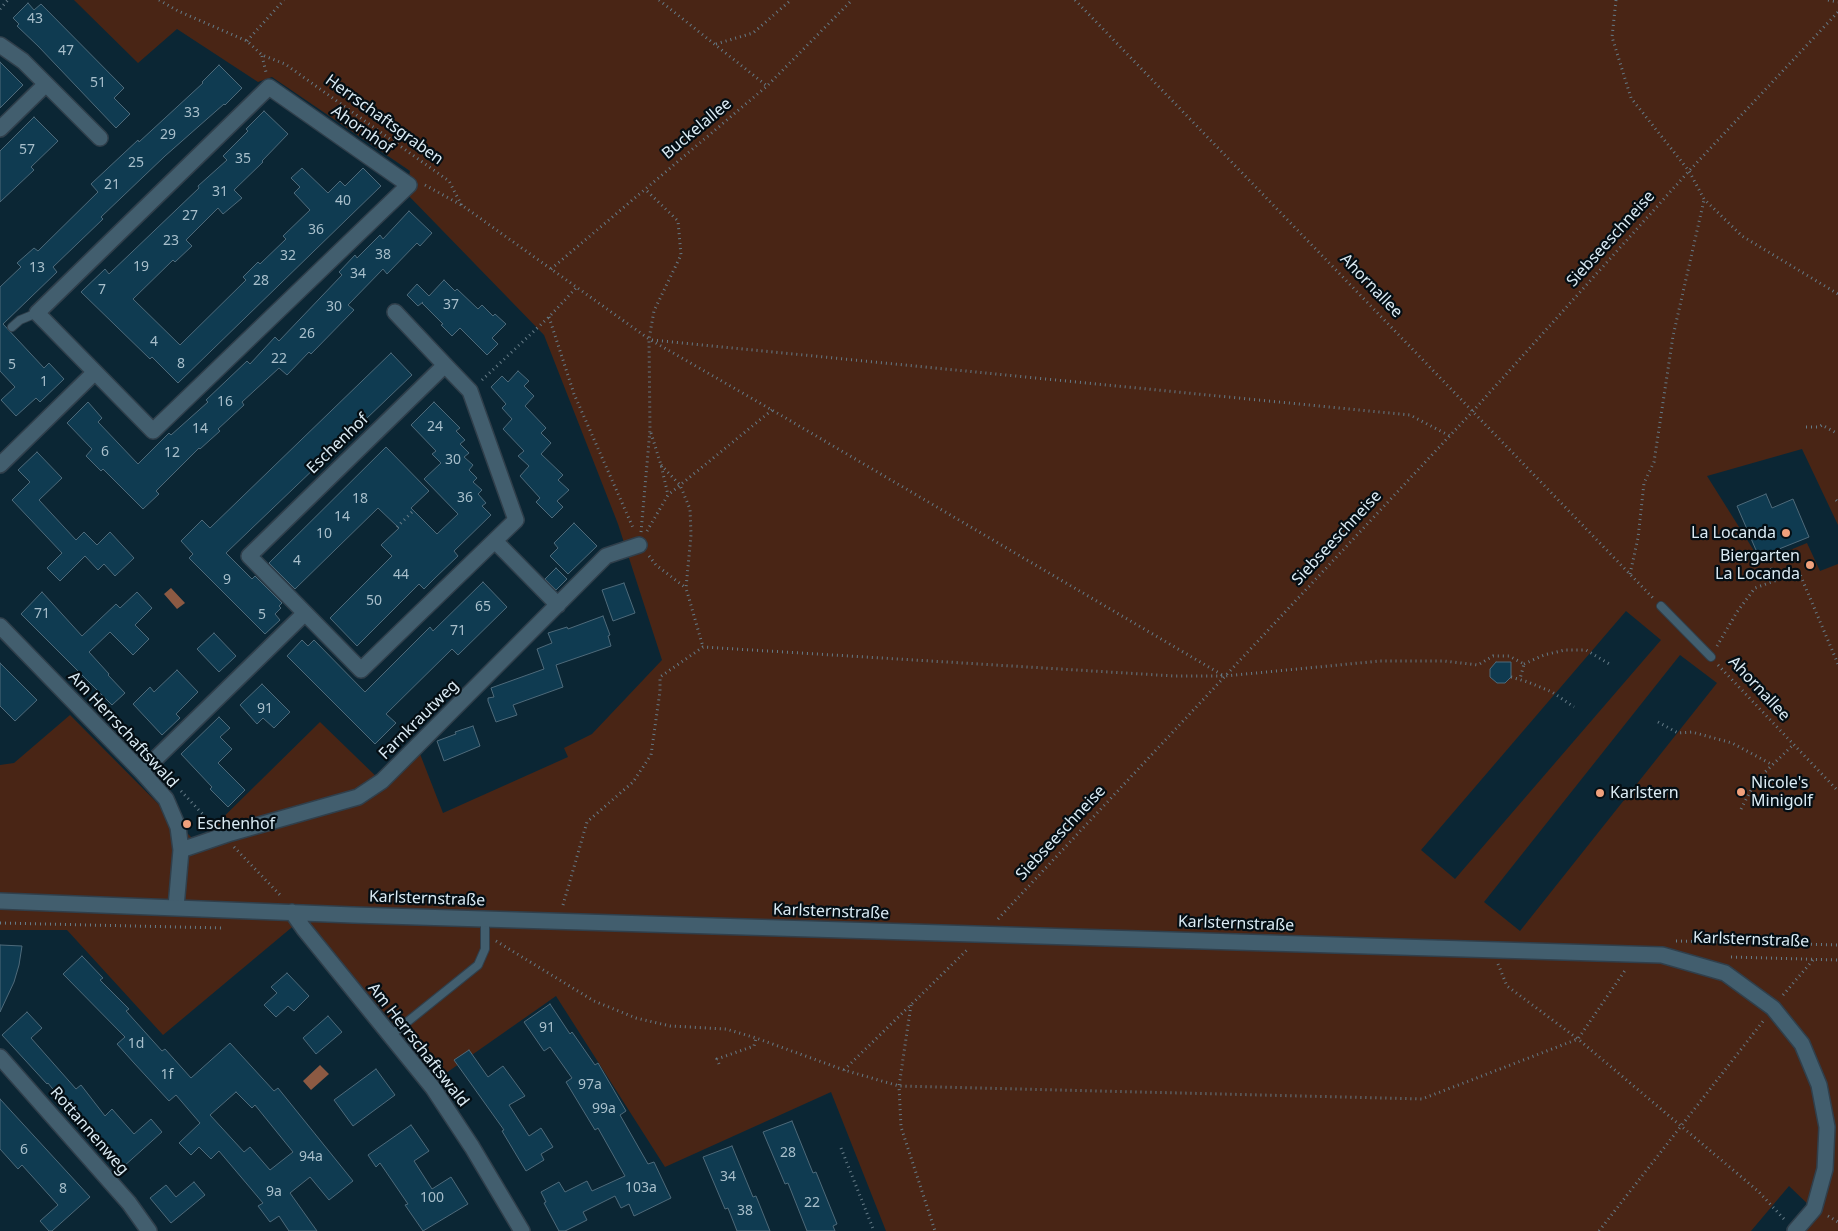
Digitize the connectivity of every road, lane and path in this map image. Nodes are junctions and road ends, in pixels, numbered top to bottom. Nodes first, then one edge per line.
1 (8, 0) edge
2 (159, 0) edge
3 (284, 0) edge
4 (659, 0) edge
5 (791, 0) edge
6 (852, 0) edge
7 (1075, 0) edge
8 (1616, 0) edge
9 (1828, 0) edge
10 (1838, 2) edge
11 (0, 9) edge
12 (1838, 12) edge
13 (246, 41) junction
14 (715, 44) junction
15 (0, 45) edge
16 (46, 84) junction
17 (766, 86) junction
18 (0, 129) edge
19 (100, 138) dead end
20 (1689, 171) junction
21 (409, 184) junction
22 (645, 189) junction
23 (1704, 199) junction
24 (462, 206) junction
25 (551, 269) junction
26 (576, 288) junction
27 (1838, 294) edge
28 (395, 312) dead end
29 (37, 313) junction
30 (549, 317) junction
31 (12, 328) dead end
32 (649, 339) junction
33 (445, 365) junction
34 (95, 372) junction
35 (470, 391) junction
36 (772, 410) junction
37 (1473, 412) junction
38 (1806, 427) dead end
39 (650, 430) junction
40 (1838, 434) edge
41 (1450, 436) junction
42 (0, 465) edge
43 (661, 465) junction
44 (680, 485) junction
45 (668, 495) junction
46 (414, 510) dead end
47 (396, 527) dead end
48 (495, 541) junction
49 (639, 545) junction
50 (1771, 568) dead end
51 (1630, 574) junction
52 (1775, 580) junction
53 (686, 588) junction
54 (1647, 592) dead end
55 (558, 605) junction
56 (1661, 606) dead end
57 (304, 613) junction
58 (0, 626) edge
59 (1719, 644) dead end
60 (703, 647) junction
61 (1711, 657) joint
62 (1524, 664) junction
63 (1838, 664) edge
64 (1611, 665) dead end
65 (1225, 676) junction
66 (1511, 677) dead end
67 (1520, 679) junction
68 (1574, 707) dead end
69 (1658, 722) dead end
70 (1793, 745) junction
71 (1772, 764) junction
72 (142, 772) junction
73 (1838, 791) edge
74 (1741, 809) dead end
75 (180, 850) junction
76 (0, 901) edge
77 (562, 906) dead end
78 (176, 907) junction
79 (292, 912) junction
80 (485, 919) junction
81 (0, 923) edge
82 (225, 928) dead end
83 (485, 934) junction
84 (984, 934) junction
85 (1498, 950) junction
86 (1637, 953) junction
87 (1729, 957) dead end
88 (1813, 959) junction
89 (1838, 960) edge
90 (912, 1005) junction
91 (1773, 1008) junction
92 (391, 1035) junction
93 (756, 1038) junction
94 (1578, 1039) junction
95 (0, 1057) edge
96 (719, 1064) dead end
97 (844, 1070) junction
98 (899, 1086) junction
99 (1681, 1126) junction
100 (841, 1148) dead end
101 (1792, 1228) edge
102 (149, 1231) edge
103 (522, 1231) edge
104 (874, 1231) edge
105 (935, 1231) edge
106 (1599, 1231) edge

1 - 11 path
2 - 13 path, Herrschaftsgraben
3 - 13 path
4 - 14 path
5 - 14 path
6 - 17 path, Buckelallee
7 - 37 path, Ahornallee
8 - 20 path
9 - 10 path
12 - 20 path, Siebseeschneise
13 - 24 path, Herrschaftsgraben
14 - 17 path
15 - 16 street
16 - 18 street
16 - 19 street
17 - 22 path, Buckelallee
20 - 23 path
20 - 37 path, Siebseeschneise
21 - 24 path
21 - 29 street, Ahornhof
21 - 34 street
22 - 25 path, Buckelallee
22 - 32 path
23 - 27 path
23 - 51 path
24 - 25 path, Herrschaftsgraben
25 - 26 path, Herrschaftsgraben
26 - 30 path
26 - 32 path, Herrschaftsgraben
28 - 33 street, Eschenhof
29 - 31 lane
29 - 34 street
30 - 35 path
30 - 49 path
32 - 36 path, Herrschaftsgraben
32 - 39 path
32 - 41 path
33 - 35 street, Eschenhof
33 - 57 street, Eschenhof
34 - 42 street
35 - 48 street, Eschenhof
36 - 44 path
36 - 65 path, Herrschaftsgraben
37 - 41 path, Siebseeschneise
37 - 51 path, Ahornallee
38 - 40 path
39 - 43 path
39 - 49 path
41 - 65 path, Siebseeschneise
43 - 44 path
43 - 45 path
44 - 45 path
44 - 53 path
45 - 49 path
46 - 47 path
48 - 55 street
48 - 57 street, Eschenhof
49 - 53 path
49 - 55 street, Farnkrautweg
50 - 52 path
51 - 54 path, Ahornallee
52 - 59 path
52 - 63 path
53 - 60 path
55 - 75 street, Farnkrautweg
56 - 61 lane, Ahornallee
57 - 72 street
58 - 72 street, Am Herrschaftswald
60 - 65 path
60 - 77 path
61 - 70 path, Ahornallee
62 - 64 path
62 - 65 path
62 - 67 path
65 - 84 path, Siebseeschneise
66 - 67 path
67 - 68 path
69 - 71 path
70 - 71 path
70 - 73 path, Ahornallee
71 - 74 path
72 - 75 street, Am Herrschaftswald
75 - 78 street, Am Herrschaftswald
76 - 78 street, Karlsternstraße
78 - 79 street, Karlsternstraße
79 - 80 street, Karlsternstraße
79 - 92 street, Am Herrschaftswald
80 - 83 lane
80 - 84 street, Karlsternstraße
81 - 82 path
83 - 92 lane
83 - 93 path
84 - 85 street, Karlsternstraße
84 - 90 path, Siebseeschneise
85 - 86 street, Karlsternstraße
85 - 94 path
86 - 91 street, Karlsternstraße
86 - 94 path
87 - 88 path, Karlsternstraße
88 - 89 path, Karlsternstraße
88 - 91 path
90 - 97 path, Siebseeschneise
90 - 98 path
91 - 99 path
91 - 101 street, Karlsternstraße
92 - 103 street, Am Herrschaftswald
93 - 96 path
93 - 97 path
94 - 98 path
94 - 99 path
95 - 102 street, Rottannenweg
97 - 98 path
98 - 105 path
99 - 101 path
99 - 106 path
100 - 104 path

